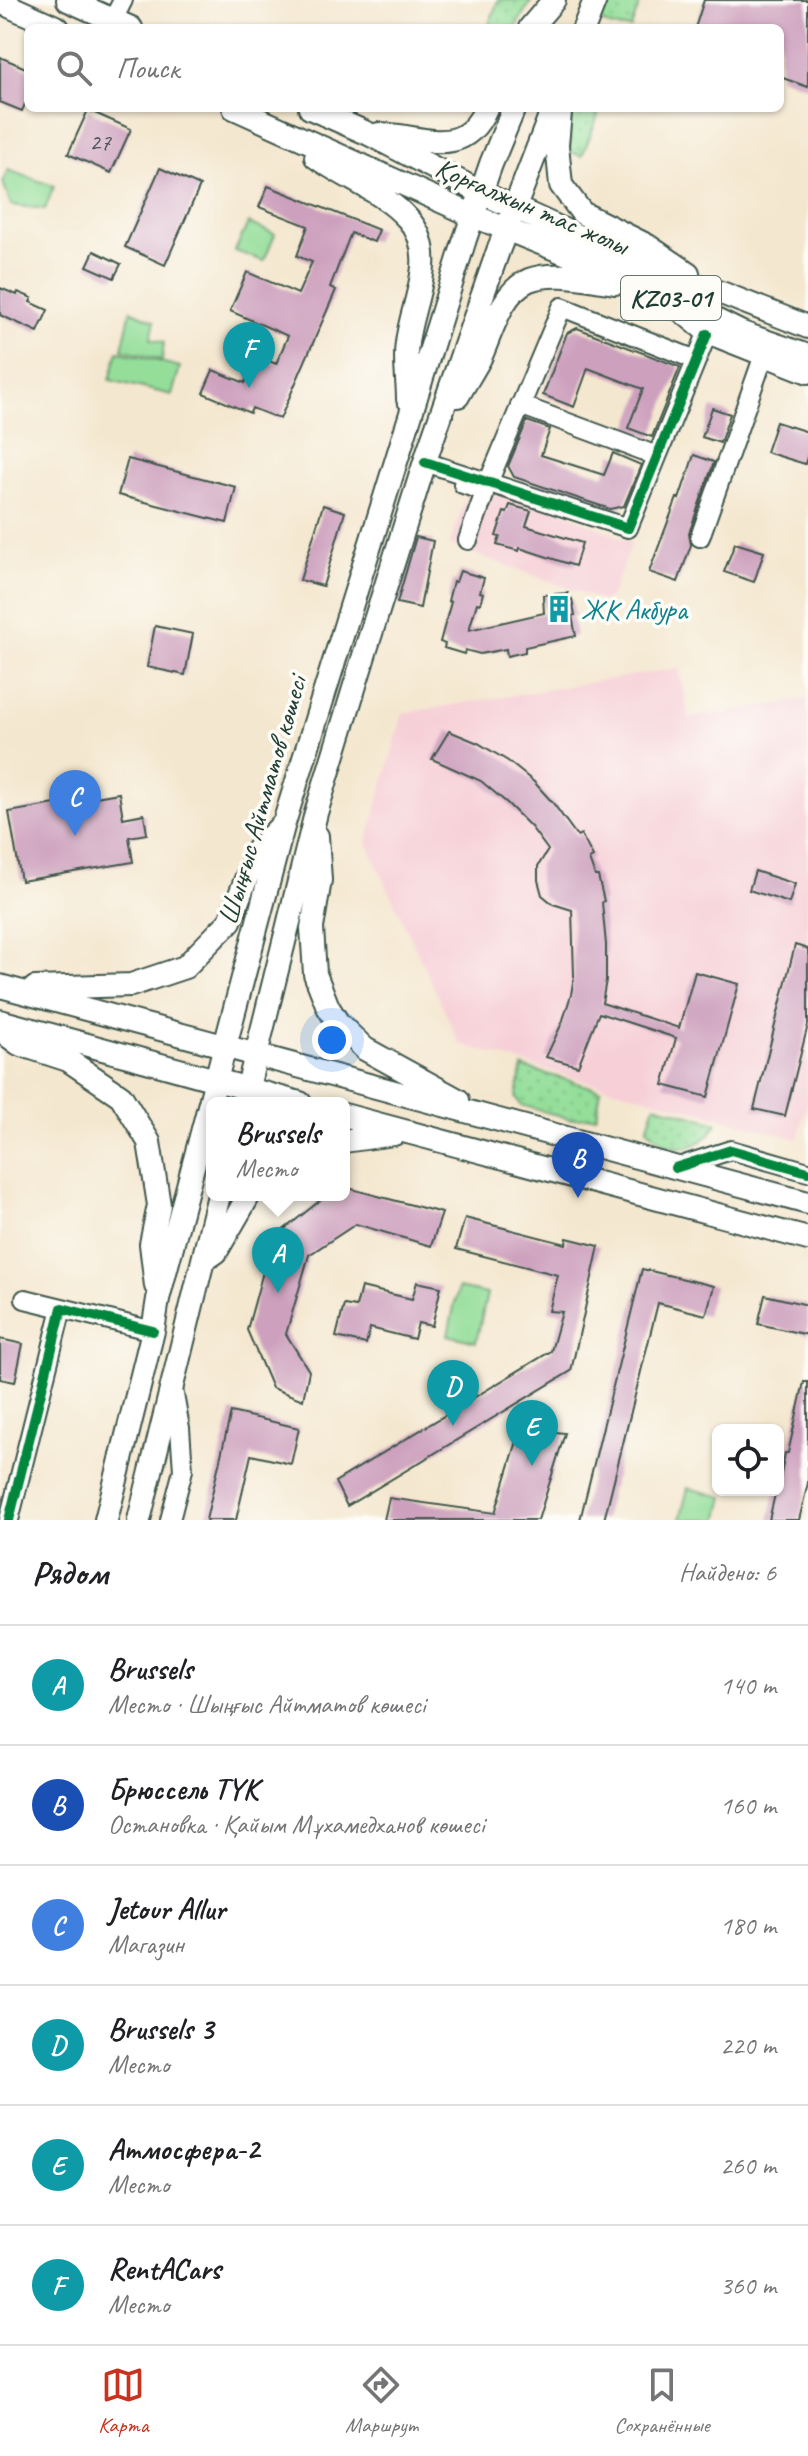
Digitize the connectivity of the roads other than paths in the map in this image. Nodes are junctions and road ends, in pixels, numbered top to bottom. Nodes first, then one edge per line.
1 (68, 0) edge
2 (556, 0) edge
3 (595, 0) edge
4 (0, 2) edge
5 (122, 16) edge
6 (49, 24) edge
7 (534, 24) edge
8 (548, 24) edge
9 (586, 24) edge
10 (243, 112) edge
11 (319, 112) edge
12 (484, 112) edge
13 (512, 112) edge
14 (551, 112) edge
15 (560, 112) edge
16 (276, 127) junction
17 (369, 134) junction
18 (482, 193) junction
19 (474, 216) junction
20 (511, 218) junction
21 (651, 288) junction
22 (724, 294) junction
23 (808, 327) edge
24 (707, 334) junction
25 (764, 355) junction
26 (808, 356) edge
27 (696, 360) junction
28 (808, 374) edge
29 (520, 405) junction
30 (409, 417) junction
31 (657, 456) junction
32 (425, 461) junction
33 (488, 483) junction
34 (700, 537) dead end
35 (468, 540) dead end
36 (316, 813) junction
37 (284, 823) junction
38 (3, 987) edge
39 (0, 1021) edge
40 (0, 1030) edge
41 (224, 1047) junction
42 (256, 1055) junction
43 (216, 1080) junction
44 (246, 1096) edge
45 (211, 1097) edge
46 (350, 1117) edge
47 (206, 1118) edge
48 (498, 1121) junction
49 (404, 1133) junction
50 (350, 1140) edge
51 (675, 1168) junction
52 (808, 1172) edge
53 (217, 1201) edge
54 (246, 1201) edge
55 (808, 1203) edge
56 (753, 1224) junction
57 (808, 1239) edge
58 (808, 1257) edge
59 (201, 1262) junction
60 (25, 1299) dead end
61 (158, 1299) junction
62 (62, 1308) junction
63 (153, 1331) junction
64 (173, 1385) junction
65 (9, 1520) edge
66 (106, 1520) edge
67 (139, 1520) edge
68 (170, 1520) edge

1 - 5 main road
2 - 7 main road
2 - 8 main road
3 - 9 main road
4 - 6 main road
10 - 16 main road, Қорғалжын тас жолы / KZ03-01
11 - 17 main road, Қорғалжын тас жолы / KZ03-01
12 - 17 main road
13 - 18 main road, Шыңғыс Айтматов көшесі
14 - 20 main road, Шыңғыс Айтматов көшесі
15 - 22 main road
16 - 19 main road, Қорғалжын тас жолы / KZ03-01
16 - 30 main road
17 - 18 main road, Қорғалжын тас жолы / KZ03-01
18 - 19 main road, Шыңғыс Айтматов көшесі
18 - 20 main road, Қорғалжын тас жолы / KZ03-01
19 - 20 main road, Қорғалжын тас жолы / KZ03-01
19 - 30 main road, Шыңғыс Айтматов көшесі
20 - 21 main road, Қорғалжын тас жолы / KZ03-01
20 - 22 main road, Қорғалжын тас жолы / KZ03-01
20 - 32 main road, Шыңғыс Айтматов көшесі
21 - 24 street
21 - 26 main road, Қорғалжын тас жолы / KZ03-01
21 - 32 main road
22 - 23 main road, Қорғалжын тас жолы / KZ03-01
24 - 25 street
24 - 27 street
25 - 28 street
25 - 34 street
27 - 29 street
27 - 31 street
29 - 31 street
29 - 33 street
30 - 37 main road, Шыңғыс Айтматов көшесі
31 - 33 street
32 - 33 street
32 - 35 street
32 - 36 main road, Шыңғыс Айтматов көшесі
36 - 42 main road, Шыңғыс Айтматов көшесі
36 - 48 main road
37 - 38 main road
37 - 41 main road, Шыңғыс Айтматов көшесі
38 - 41 main road
39 - 43 main road
40 - 61 main road
41 - 42 main road
41 - 43 main road, Шыңғыс Айтматов көшесі
42 - 44 main road, Шыңғыс Айтматов көшесі
42 - 48 main road
43 - 44 main road
43 - 45 main road, Шыңғыс Айтматов көшесі
46 - 49 main road
47 - 61 main road, Шыңғыс Айтматов көшесі
48 - 51 main road
49 - 50 main road
49 - 56 main road
51 - 52 street
51 - 55 main road
53 - 59 main road
54 - 59 main road
56 - 57 main road
56 - 58 main road
59 - 64 main road
60 - 62 street
61 - 63 main road, Шыңғыс Айтматов көшесі
62 - 63 street
62 - 65 street
63 - 66 main road, Шыңғыс Айтматов көшесі
64 - 67 main road
64 - 68 street

